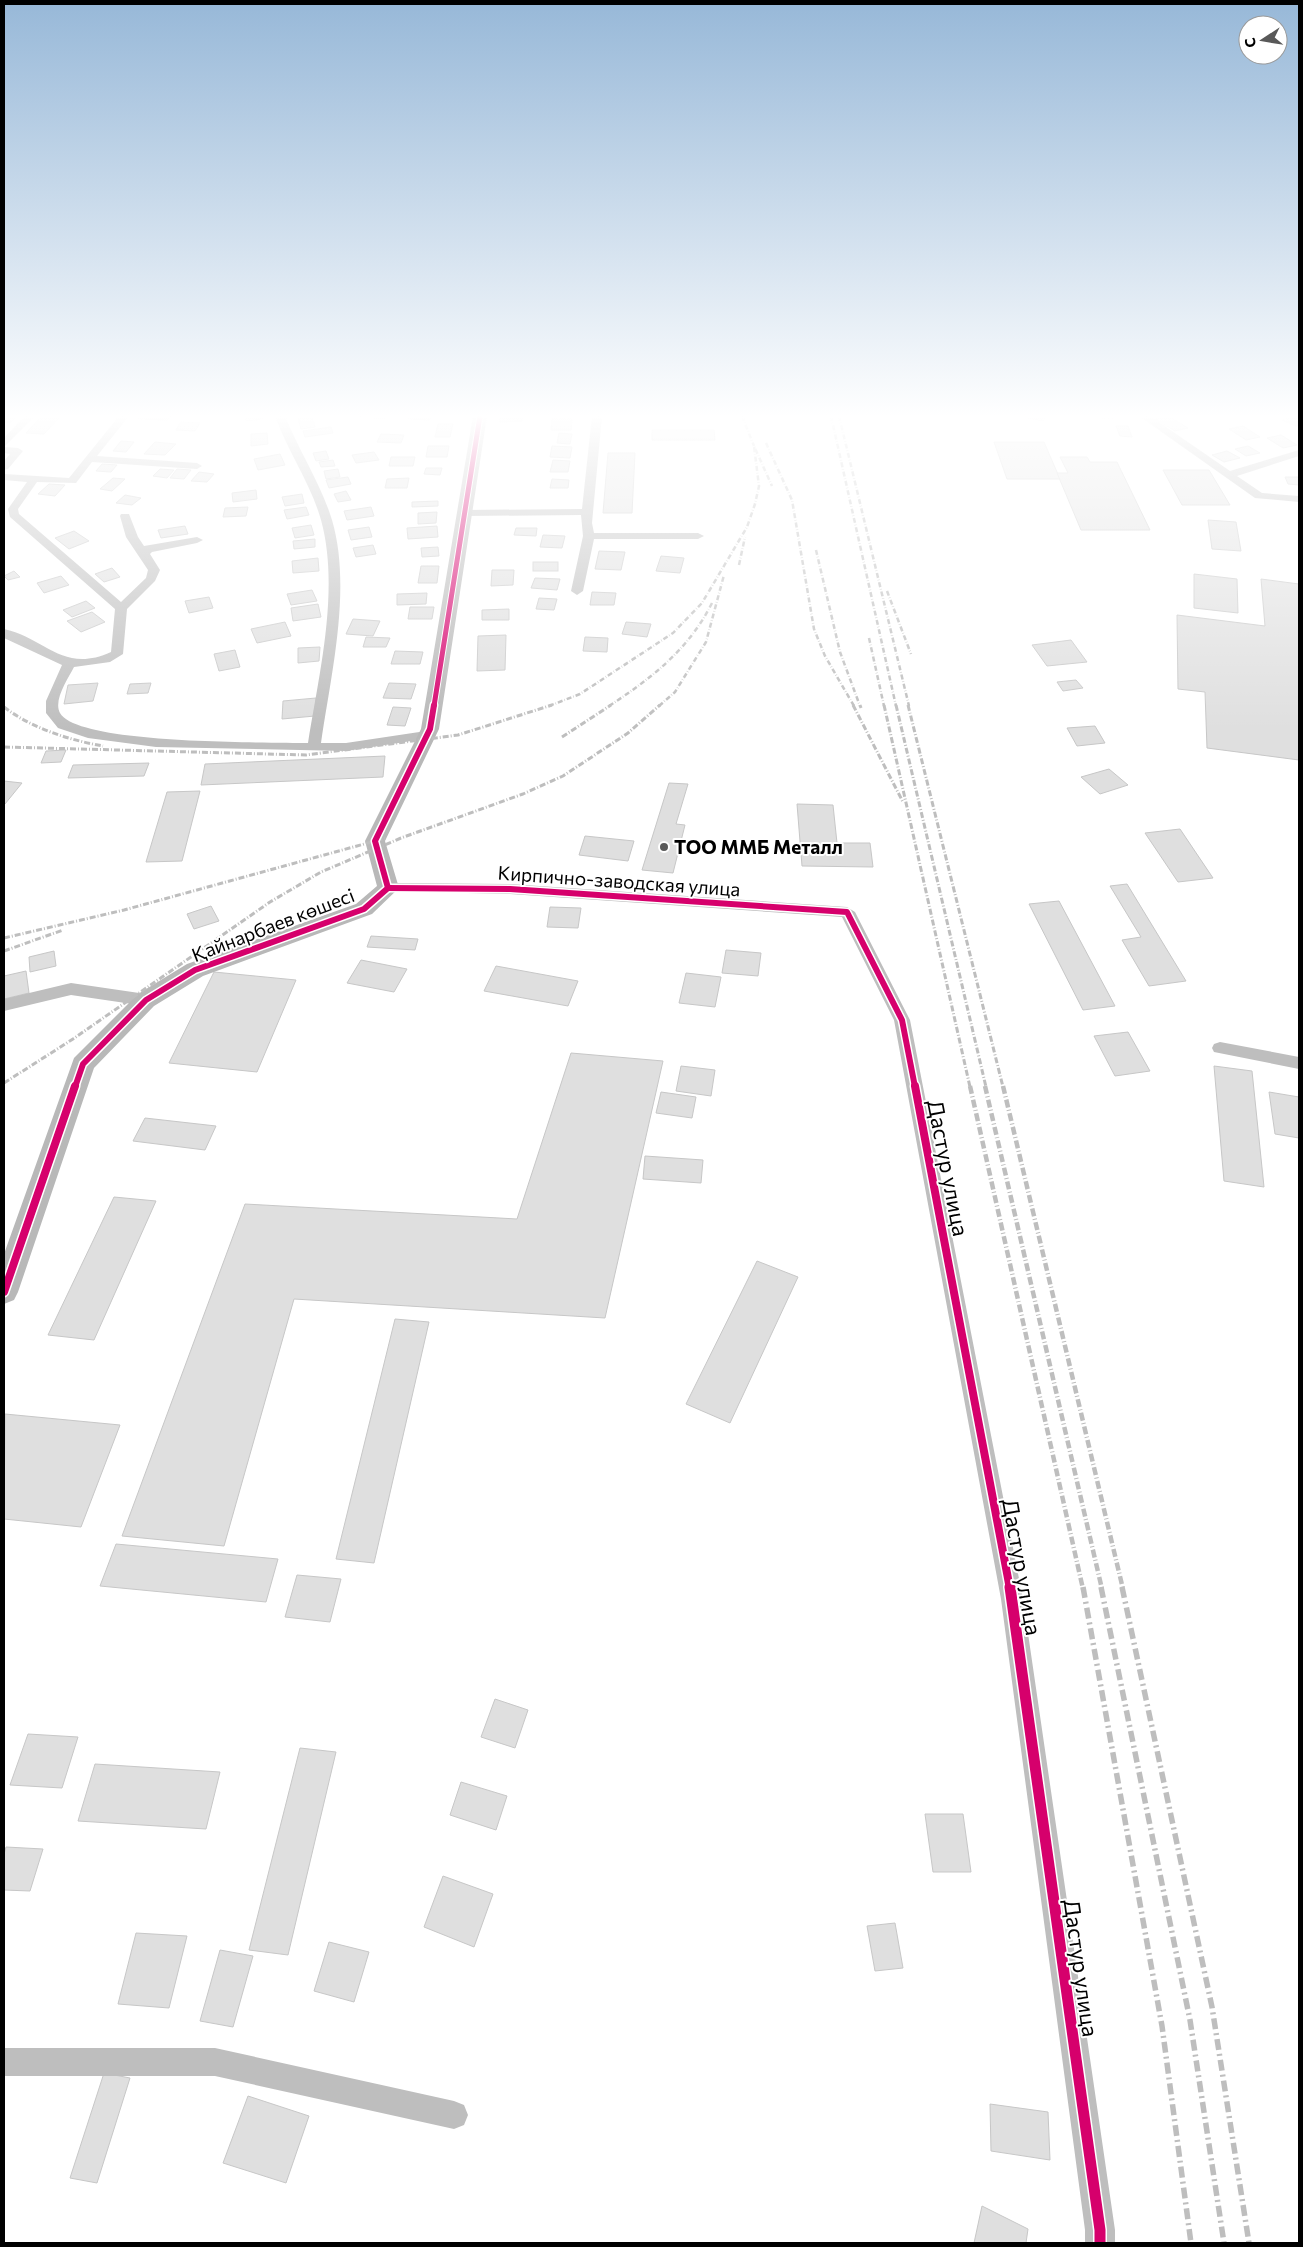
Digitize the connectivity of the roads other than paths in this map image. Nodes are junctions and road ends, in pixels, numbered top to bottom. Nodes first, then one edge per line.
1 (20, 521) edge
2 (127, 521) edge
3 (326, 521) edge
4 (464, 521) edge
5 (586, 521) edge
6 (589, 536) junction
7 (698, 536) dead end
8 (197, 540) dead end
9 (144, 554) junction
10 (577, 591) dead end
11 (121, 608) junction
12 (4, 632) edge
13 (69, 664) junction
14 (428, 732) junction
15 (314, 747) junction
16 (388, 888) junction
17 (847, 912) joint
18 (146, 1000) junction
19 (4, 1005) edge
20 (1220, 1048) dead end
21 (1299, 1063) edge
22 (4, 1292) edge
23 (4, 2062) edge
24 (454, 2115) dead end
25 (1100, 2243) edge

1 - 11 street
2 - 9 street
3 - 15 street
4 - 14 street
5 - 6 street
6 - 7 street
6 - 10 street
8 - 9 street
9 - 11 street
11 - 13 street
12 - 13 street
13 - 15 street
14 - 15 street
14 - 16 street
16 - 17 street, Кирпично-заводская улица
16 - 18 street, Қайнарбаев көшесі
17 - 25 street, Дастур улица
18 - 19 street
18 - 22 street, Қайнарбаев көшесі
20 - 21 street
23 - 24 street

